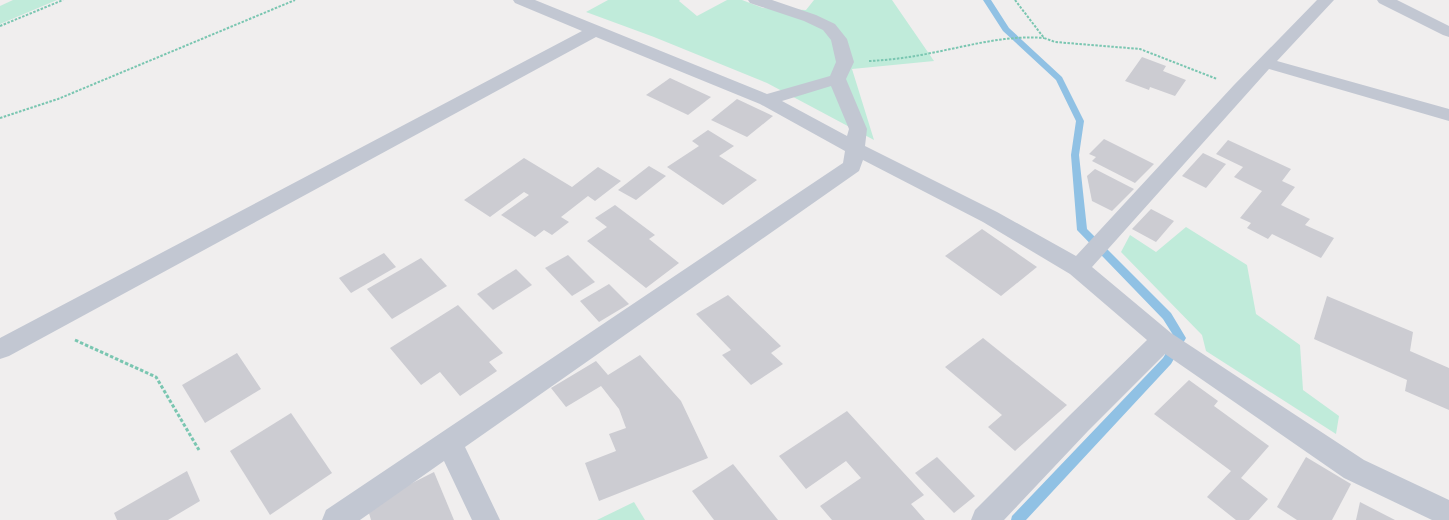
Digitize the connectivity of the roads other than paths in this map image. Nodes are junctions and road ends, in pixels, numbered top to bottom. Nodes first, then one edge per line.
1 (521, 0) edge
2 (758, 0) edge
3 (1326, 0) edge
4 (1385, 0) edge
5 (596, 30) junction
6 (1449, 32) edge
7 (1265, 63) junction
8 (837, 79) junction
9 (766, 100) junction
10 (1449, 115) edge
11 (856, 149) junction
12 (1083, 262) junction
13 (1163, 340) junction
14 (0, 349) edge
15 (449, 442) junction
16 (1449, 514) edge
17 (336, 520) edge
18 (486, 520) edge
19 (985, 520) edge

1 - 5 street
2 - 8 street
3 - 7 street
4 - 6 street
5 - 9 street
5 - 14 street
7 - 10 street
7 - 12 street
8 - 9 street
8 - 11 street
9 - 11 street
11 - 12 street
11 - 15 street
12 - 13 street
13 - 16 street
13 - 19 street
15 - 17 street
15 - 18 street

